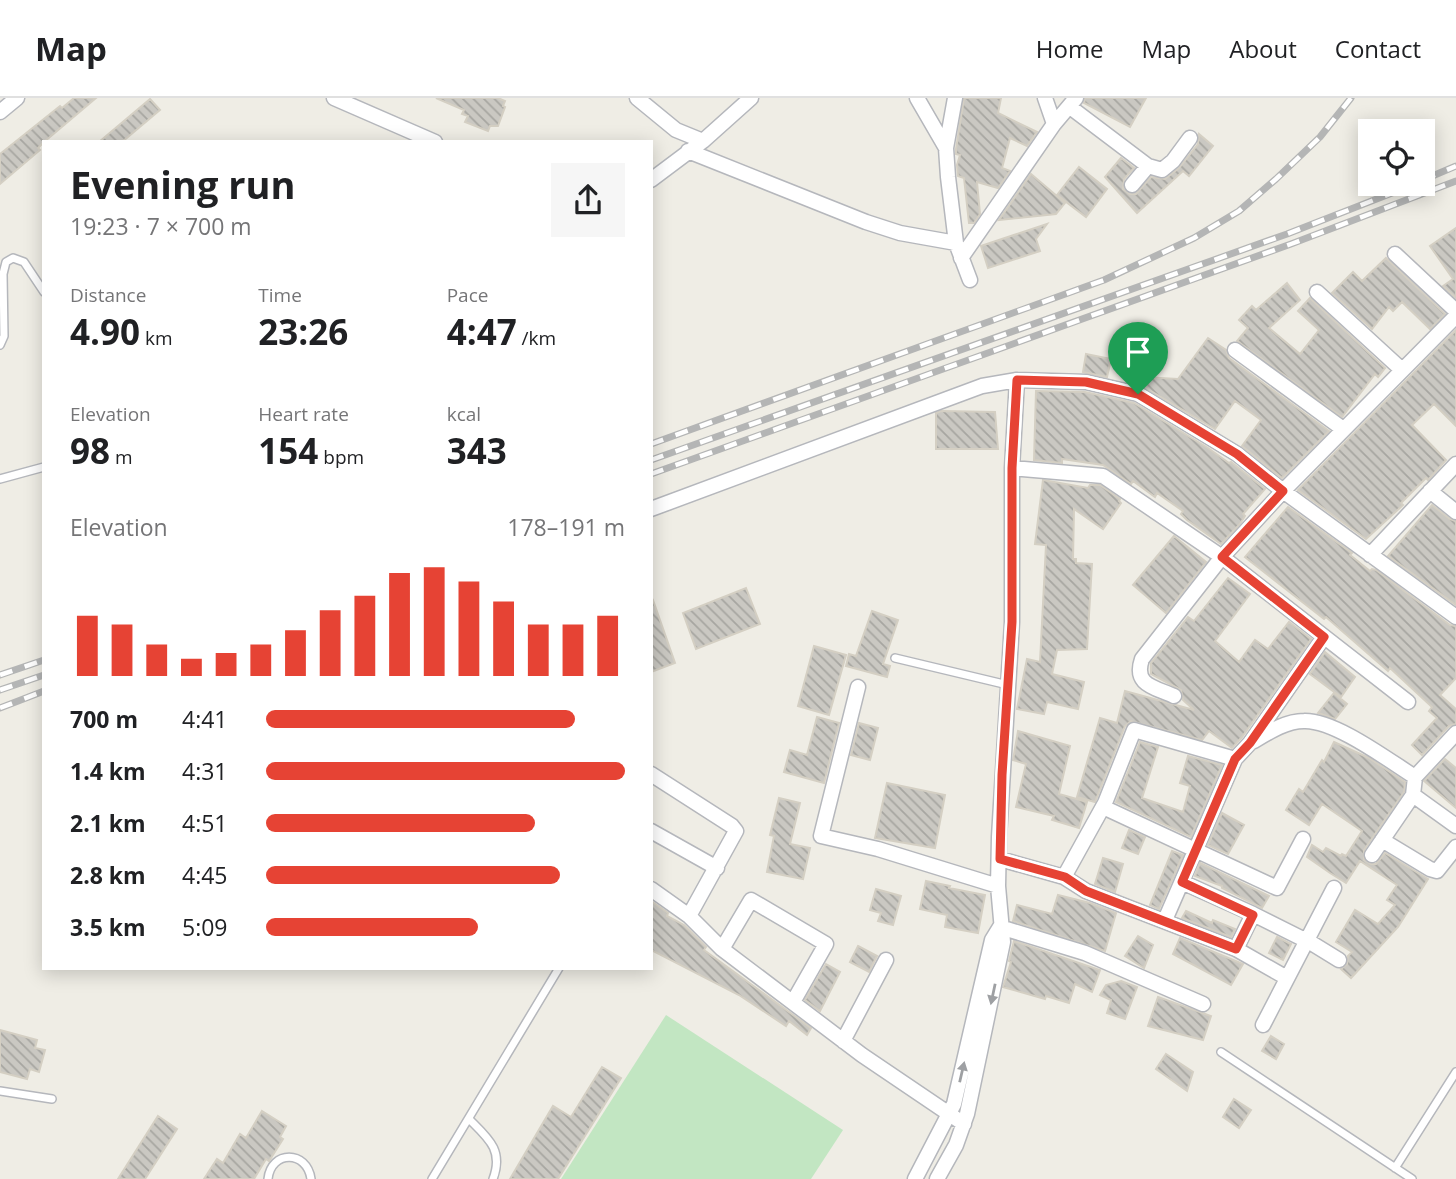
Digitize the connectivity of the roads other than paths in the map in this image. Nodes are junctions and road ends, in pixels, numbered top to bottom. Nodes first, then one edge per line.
1 (17, 98) edge
2 (334, 98) edge
3 (637, 98) edge
4 (751, 98) edge
5 (918, 98) edge
6 (955, 98) edge
7 (1045, 98) edge
8 (1073, 102) edge
9 (0, 112) edge
10 (1055, 124) junction
11 (1190, 138) dead end
12 (430, 140) edge
13 (703, 141) junction
14 (946, 148) junction
15 (688, 150) junction
16 (1148, 166) junction
17 (653, 178) edge
18 (1132, 184) dead end
19 (956, 243) junction
20 (1395, 254) dead end
21 (961, 258) junction
22 (970, 280) dead end
23 (42, 289) edge
24 (1317, 292) dead end
25 (1456, 314) edge
26 (0, 345) edge
27 (1235, 350) dead end
28 (1402, 370) junction
29 (1017, 380) junction
30 (1343, 429) junction
31 (1456, 464) edge
32 (42, 468) edge
33 (1012, 468) junction
34 (0, 479) edge
35 (1283, 491) junction
36 (1430, 491) junction
37 (653, 508) edge
38 (1456, 512) edge
39 (1370, 555) junction
40 (1222, 557) junction
41 (1456, 617) edge
42 (1324, 637) junction
43 (895, 658) dead end
44 (1008, 685) junction
45 (858, 687) dead end
46 (1174, 696) dead end
47 (1408, 702) dead end
48 (1456, 733) edge
49 (1250, 743) junction
50 (1235, 759) junction
51 (653, 775) edge
52 (1415, 777) junction
53 (1413, 795) junction
54 (1103, 807) junction
55 (1456, 826) edge
56 (653, 832) edge
57 (1303, 839) dead end
58 (1382, 840) junction
59 (1456, 847) edge
60 (1196, 850) junction
61 (1372, 855) dead end
62 (1000, 859) junction
63 (716, 867) junction
64 (1065, 877) junction
65 (1182, 882) junction
66 (998, 886) junction
67 (1334, 888) dead end
68 (653, 890) edge
69 (1253, 915) junction
70 (689, 916) junction
71 (1165, 920) junction
72 (1000, 927) junction
73 (1307, 941) junction
74 (722, 949) junction
75 (1236, 949) junction
76 (886, 960) dead end
77 (1339, 960) dead end
78 (558, 970) edge
79 (1287, 978) junction
80 (793, 1002) junction
81 (1203, 1004) dead end
82 (1263, 1026) dead end
83 (843, 1041) junction
84 (1221, 1052) dead end
85 (1456, 1072) edge
86 (0, 1091) edge
87 (52, 1099) dead end
88 (950, 1114) junction
89 (469, 1119) junction
90 (964, 1124) junction
91 (1395, 1168) junction
92 (268, 1179) edge
93 (311, 1179) edge
94 (432, 1179) edge
95 (493, 1179) edge
96 (915, 1179) edge
97 (937, 1179) edge
98 (1412, 1179) edge

1 - 9 street
2 - 12 street
3 - 13 street
4 - 13 street
5 - 14 street
6 - 14 street
7 - 10 street
8 - 10 street
8 - 16 street
10 - 21 street
11 - 16 street
13 - 15 street
14 - 19 street
15 - 17 street
15 - 19 street
16 - 18 street
19 - 21 street
20 - 25 street
21 - 22 street
23 - 26 lane
24 - 28 street
25 - 28 street
27 - 30 street
28 - 30 street
29 - 33 street
29 - 35 street
29 - 37 street
30 - 35 street
31 - 36 street
32 - 34 lane
33 - 40 street
33 - 44 street
35 - 39 street
35 - 40 street
36 - 38 street
36 - 39 street
39 - 41 street
40 - 42 street
40 - 46 street
42 - 47 street
42 - 49 street
43 - 44 lane
44 - 62 street
45 - 66 street
48 - 52 street
49 - 50 street
49 - 52 street
50 - 54 street
50 - 60 street
51 - 63 street
52 - 53 street
53 - 55 street
53 - 58 street
54 - 60 street
54 - 64 street
56 - 63 street
57 - 60 street
58 - 59 street
58 - 61 street
60 - 65 street
62 - 64 street
62 - 66 street
63 - 70 street
64 - 71 street
65 - 69 street
65 - 71 street
66 - 72 street
67 - 73 street
68 - 70 street
69 - 73 street
69 - 75 street
70 - 74 street
71 - 75 street
72 - 81 street
88 -> 72 street
72 -> 90 street
73 - 77 street
73 - 79 street
74 - 80 street
74 - 80 street
75 - 79 street
76 - 83 street
78 - 89 lane
79 - 82 street
80 - 83 street
83 - 88 street
84 - 91 lane
85 - 91 lane
86 - 87 lane
88 - 90 street
88 - 96 street
89 - 94 lane
89 - 95 lane
90 - 97 street
91 - 98 lane
92 - 93 lane

